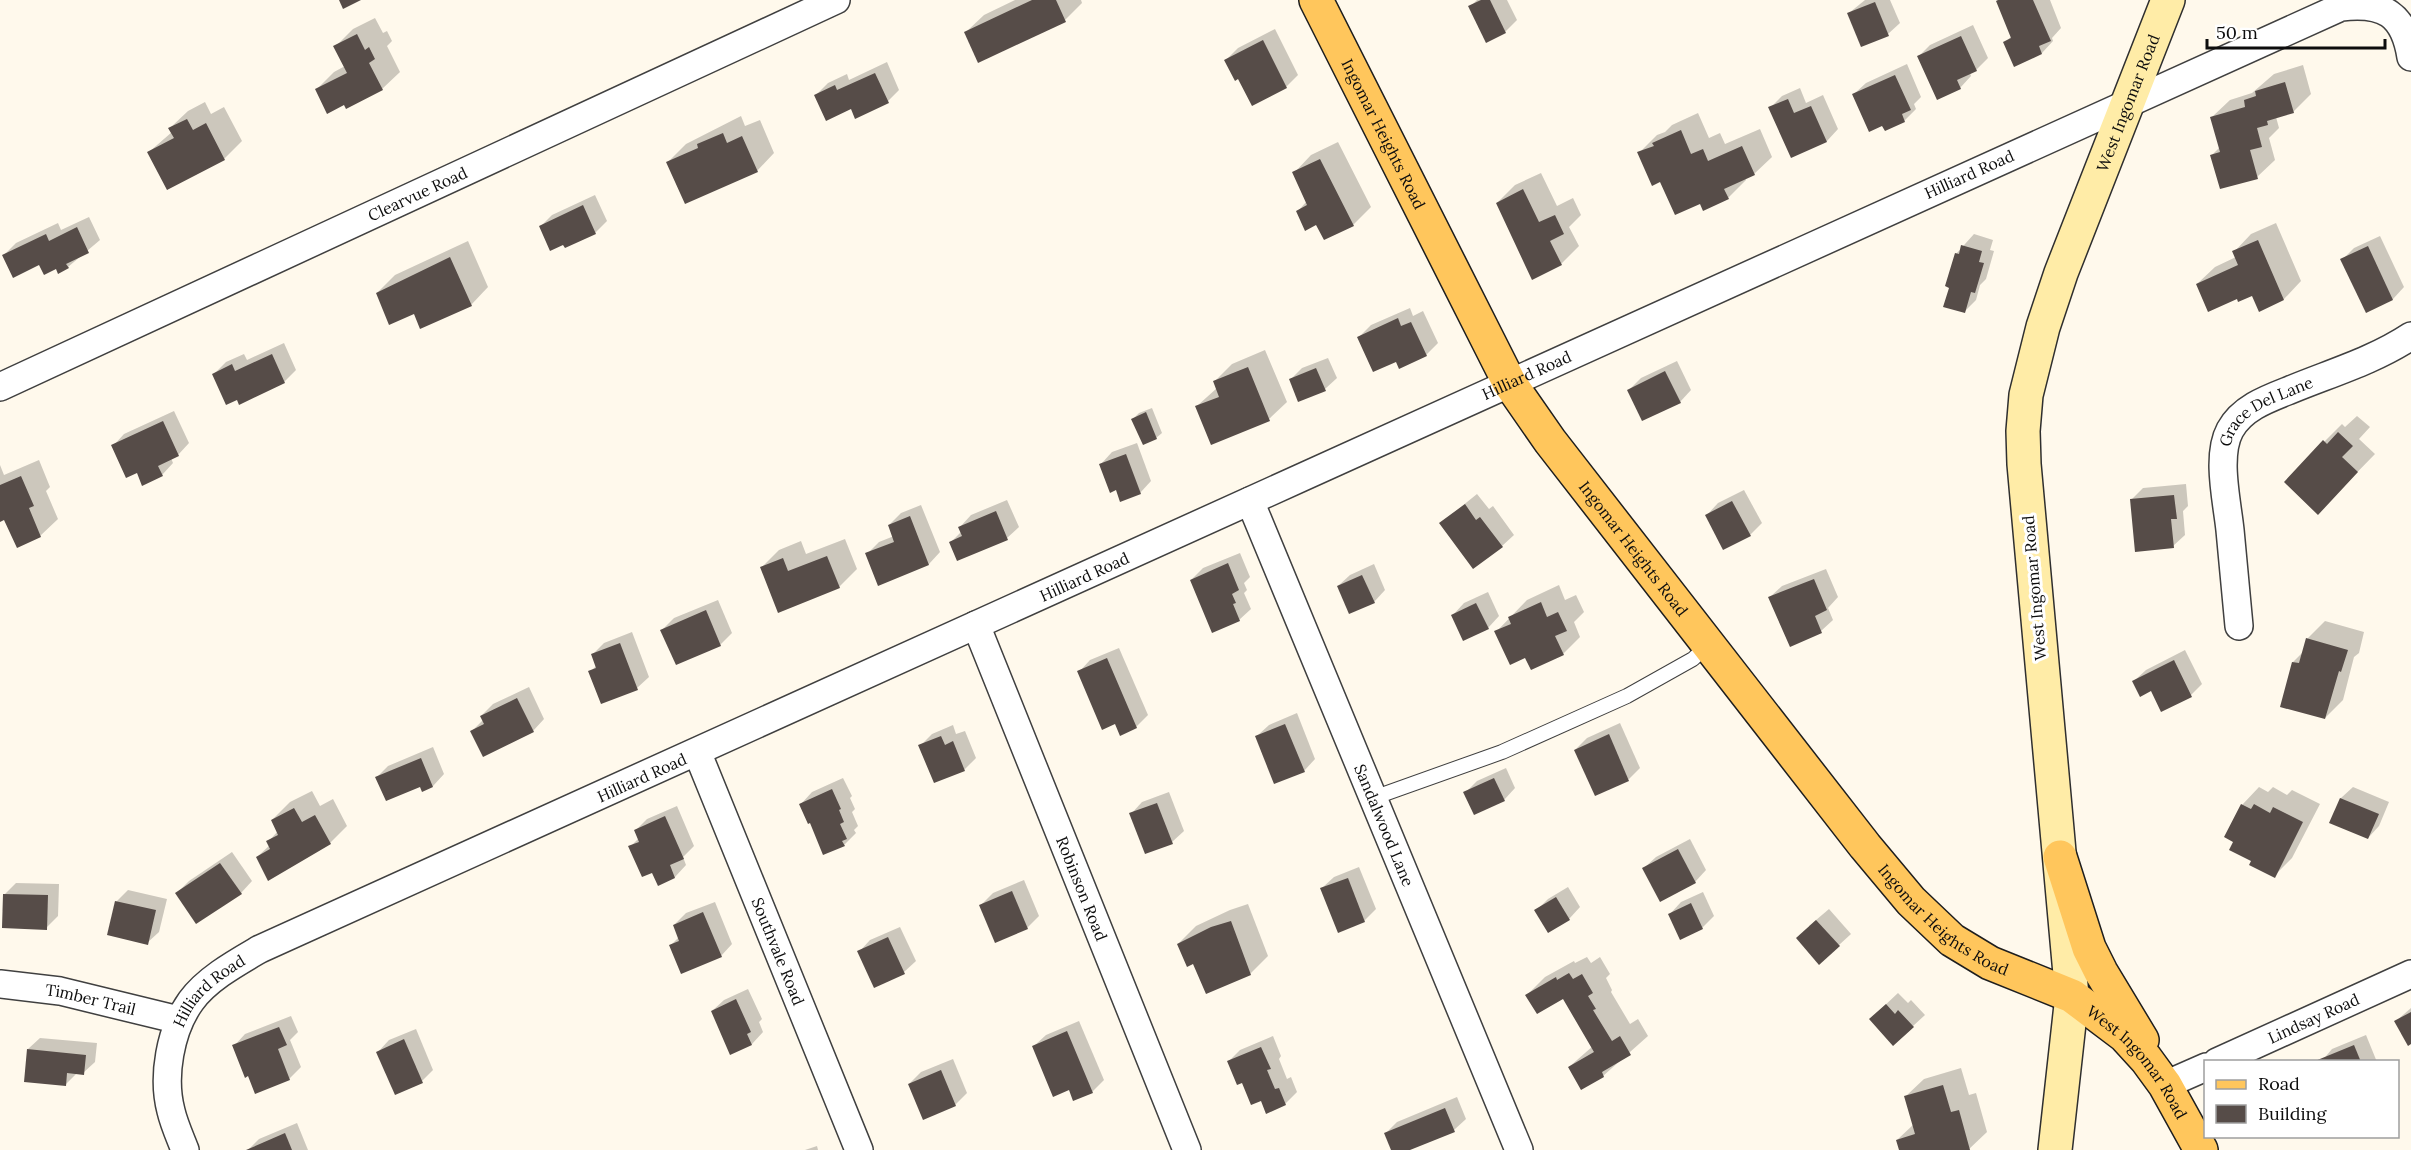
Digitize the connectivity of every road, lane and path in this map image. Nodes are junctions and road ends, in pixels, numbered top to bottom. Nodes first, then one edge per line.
1 (836, 0) edge
2 (1316, 0) edge
3 (2168, 0) edge
4 (2348, 3) edge
5 (2411, 57) edge
6 (2127, 102) junction
7 (2411, 336) edge
8 (1509, 382) junction
9 (0, 387) edge
10 (1250, 501) junction
11 (976, 625) junction
12 (2239, 626) dead end
13 (1710, 644) junction
14 (698, 754) junction
15 (1373, 798) junction
16 (2060, 857) junction
17 (2411, 974) edge
18 (0, 984) edge
19 (2072, 996) junction
20 (179, 1020) junction
21 (2221, 1060) edge
22 (2204, 1066) edge
23 (2165, 1085) junction
24 (185, 1150) edge
25 (859, 1150) edge
26 (1187, 1150) edge
27 (1520, 1150) edge
28 (2055, 1150) edge
29 (2201, 1150) edge

1 - 9 street, Clearvue Road
2 - 8 main road, Ingomar Heights Road
3 - 6 street, West Ingomar Road
4 - 5 street
4 - 6 street, Hilliard Road
6 - 8 street, Hilliard Road
6 - 16 street, West Ingomar Road
7 - 12 street, Grace Del Lane
8 - 10 street, Hilliard Road
8 - 13 main road, Ingomar Heights Road
10 - 11 street, Hilliard Road
10 - 15 street, Sandalwood Lane
11 - 14 street, Hilliard Road
11 - 26 street, Robinson Road
13 - 15 lane
13 - 19 main road, Ingomar Heights Road
14 - 20 street, Hilliard Road
14 - 25 street, Southvale Road
15 - 27 street, Sandalwood Lane
16 - 19 street, West Ingomar Road
16 - 23 main road
17 - 21 street, Lindsay Road
18 - 20 street, Timber Trail
19 - 23 main road, West Ingomar Road
19 - 28 street
20 - 24 street, Hilliard Road
22 - 23 street
23 - 29 main road, West Ingomar Road

